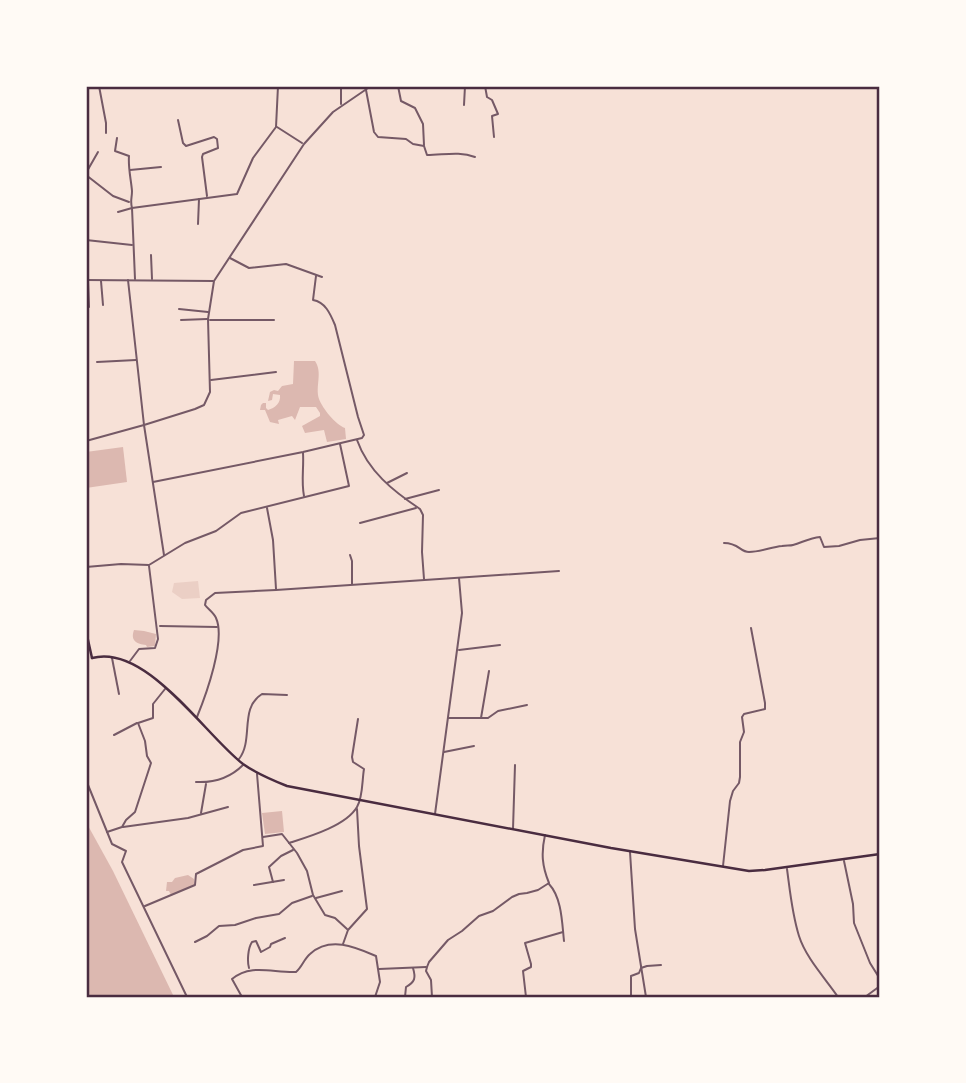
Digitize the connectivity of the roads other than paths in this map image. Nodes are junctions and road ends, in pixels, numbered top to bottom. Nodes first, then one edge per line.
1 (98, 86) edge
2 (278, 86) edge
3 (341, 86) edge
4 (371, 86) edge
5 (398, 86) edge
6 (465, 86) edge
7 (485, 86) edge
8 (86, 89) edge
9 (366, 89) junction
10 (341, 105) junction
11 (464, 105) dead end
12 (178, 120) dead end
13 (276, 127) junction
14 (106, 134) dead end
15 (494, 137) dead end
16 (117, 138) dead end
17 (304, 144) junction
18 (424, 146) junction
19 (98, 152) dead end
20 (475, 157) dead end
21 (161, 167) dead end
22 (129, 170) junction
23 (86, 174) edge
24 (207, 197) junction
25 (199, 198) junction
26 (130, 203) junction
27 (132, 208) junction
28 (118, 212) dead end
29 (198, 225) dead end
30 (86, 240) edge
31 (133, 245) junction
32 (151, 256) dead end
33 (229, 257) junction
34 (316, 276) junction
35 (322, 277) dead end
36 (135, 279) junction
37 (87, 280) edge
38 (101, 280) junction
39 (128, 280) junction
40 (152, 280) junction
41 (214, 281) junction
42 (103, 305) dead end
43 (89, 307) dead end
44 (179, 309) dead end
45 (208, 312) junction
46 (181, 320) dead end
47 (209, 320) junction
48 (274, 320) dead end
49 (137, 360) junction
50 (97, 362) dead end
51 (276, 372) dead end
52 (210, 380) junction
53 (144, 425) junction
54 (357, 439) junction
55 (86, 440) edge
56 (340, 443) junction
57 (303, 452) junction
58 (407, 473) dead end
59 (153, 482) junction
60 (386, 483) junction
61 (439, 490) dead end
62 (304, 497) junction
63 (404, 499) junction
64 (267, 507) junction
65 (417, 507) junction
66 (360, 523) dead end
67 (880, 538) edge
68 (724, 543) dead end
69 (350, 555) dead end
70 (164, 556) junction
71 (149, 565) junction
72 (86, 567) edge
73 (559, 570) dead end
74 (459, 577) junction
75 (425, 580) junction
76 (352, 584) junction
77 (276, 590) junction
78 (157, 626) junction
79 (218, 628) junction
80 (751, 628) dead end
81 (86, 631) edge
82 (499, 645) dead end
83 (457, 650) junction
84 (112, 656) junction
85 (92, 658) junction
86 (86, 660) edge
87 (130, 662) junction
88 (489, 671) dead end
89 (166, 689) junction
90 (119, 694) dead end
91 (287, 695) dead end
92 (527, 705) dead end
93 (197, 718) junction
94 (447, 718) junction
95 (481, 718) junction
96 (358, 719) dead end
97 (138, 723) junction
98 (114, 735) dead end
99 (474, 746) dead end
100 (443, 752) junction
101 (238, 760) junction
102 (243, 764) junction
103 (515, 765) dead end
104 (257, 773) junction
105 (86, 780) edge
106 (196, 782) dead end
107 (206, 783) junction
108 (359, 800) junction
109 (228, 807) dead end
110 (357, 808) junction
111 (201, 814) junction
112 (435, 814) junction
113 (122, 827) junction
114 (513, 829) junction
115 (107, 832) junction
116 (545, 835) junction
117 (262, 837) junction
118 (289, 843) junction
119 (294, 849) junction
120 (631, 851) junction
121 (880, 854) edge
122 (844, 859) junction
123 (723, 867) junction
124 (787, 867) junction
125 (284, 880) dead end
126 (273, 882) junction
127 (549, 883) junction
128 (254, 885) dead end
129 (342, 891) dead end
130 (314, 897) junction
131 (144, 907) junction
132 (348, 930) junction
133 (563, 932) junction
134 (285, 938) dead end
135 (564, 941) dead end
136 (195, 942) dead end
137 (343, 944) junction
138 (661, 965) dead end
139 (427, 967) junction
140 (413, 968) junction
141 (641, 968) junction
142 (250, 969) junction
143 (379, 969) junction
144 (880, 979) edge
145 (880, 986) edge
146 (187, 997) edge
147 (242, 997) edge
148 (375, 997) edge
149 (405, 997) edge
150 (432, 997) edge
151 (526, 997) edge
152 (631, 997) edge
153 (646, 997) edge
154 (838, 997) edge
155 (864, 997) edge

1 - 8 street
1 - 14 street
2 - 13 street
3 - 10 street
4 - 9 street
5 - 18 street
6 - 11 street
7 - 15 street
9 - 10 street
9 - 18 street
10 - 17 street
12 - 24 street
13 - 17 street
13 - 24 street
16 - 22 street
17 - 33 street
18 - 20 street
19 - 23 street
21 - 22 street
22 - 26 street
23 - 26 street
24 - 25 street
25 - 27 street
25 - 29 street
26 - 27 street
27 - 28 street
27 - 31 street
30 - 31 street
31 - 36 street
32 - 40 street
33 - 34 street
33 - 41 street
34 - 35 street
34 - 54 street
36 - 39 street
36 - 40 street
37 - 38 street
37 - 43 street
38 - 39 street
38 - 42 street
39 - 49 street
40 - 41 street
41 - 45 street
44 - 45 street
45 - 47 street
46 - 47 street
47 - 48 street
47 - 52 street
49 - 50 street
49 - 53 street
51 - 52 street
52 - 53 street
53 - 55 street
53 - 59 street
54 - 56 street
54 - 60 street
56 - 57 street
56 - 62 street
57 - 59 street
57 - 62 street
58 - 60 street
59 - 70 street
60 - 63 street
61 - 63 street
62 - 64 street
63 - 65 street
64 - 70 street
64 - 77 street
65 - 66 street
65 - 75 street
67 - 68 street
69 - 76 street
70 - 71 street
71 - 72 street
71 - 78 street
73 - 74 street
74 - 75 street
74 - 83 street
75 - 76 street
76 - 77 street
77 - 79 street
78 - 79 street
78 - 87 street
79 - 93 street
80 - 123 street
81 - 85 main road
82 - 83 street
83 - 94 street
84 - 85 main road
84 - 87 main road
84 - 90 street
85 - 86 street
87 - 89 main road
88 - 95 street
89 - 93 main road
89 - 97 street
91 - 101 street
92 - 95 street
93 - 101 main road
94 - 95 street
94 - 100 street
96 - 108 street
97 - 98 street
97 - 113 street
99 - 100 street
100 - 112 street
101 - 102 main road
102 - 104 main road
102 - 107 street
103 - 114 street
104 - 108 main road
104 - 117 street
105 - 115 street
106 - 107 street
107 - 111 street
108 - 110 street
108 - 112 main road
109 - 111 street
110 - 118 street
110 - 132 street
111 - 113 street
112 - 114 main road
113 - 115 street
114 - 116 main road
115 - 131 street
116 - 120 main road
116 - 127 street
117 - 118 street
117 - 131 street
118 - 119 street
119 - 126 street
119 - 130 street
120 - 123 main road
120 - 141 street
121 - 122 main road
122 - 124 main road
122 - 144 street
123 - 124 main road
124 - 154 street
125 - 126 street
126 - 128 street
127 - 133 street
127 - 139 street
129 - 130 street
130 - 132 street
130 - 136 street
131 - 146 street
132 - 137 street
133 - 135 street
133 - 151 street
134 - 142 street
137 - 142 street
137 - 143 street
138 - 141 street
139 - 140 street
139 - 150 street
140 - 143 street
140 - 149 street
141 - 152 street
141 - 153 street
142 - 147 street
143 - 148 street
145 - 155 street

